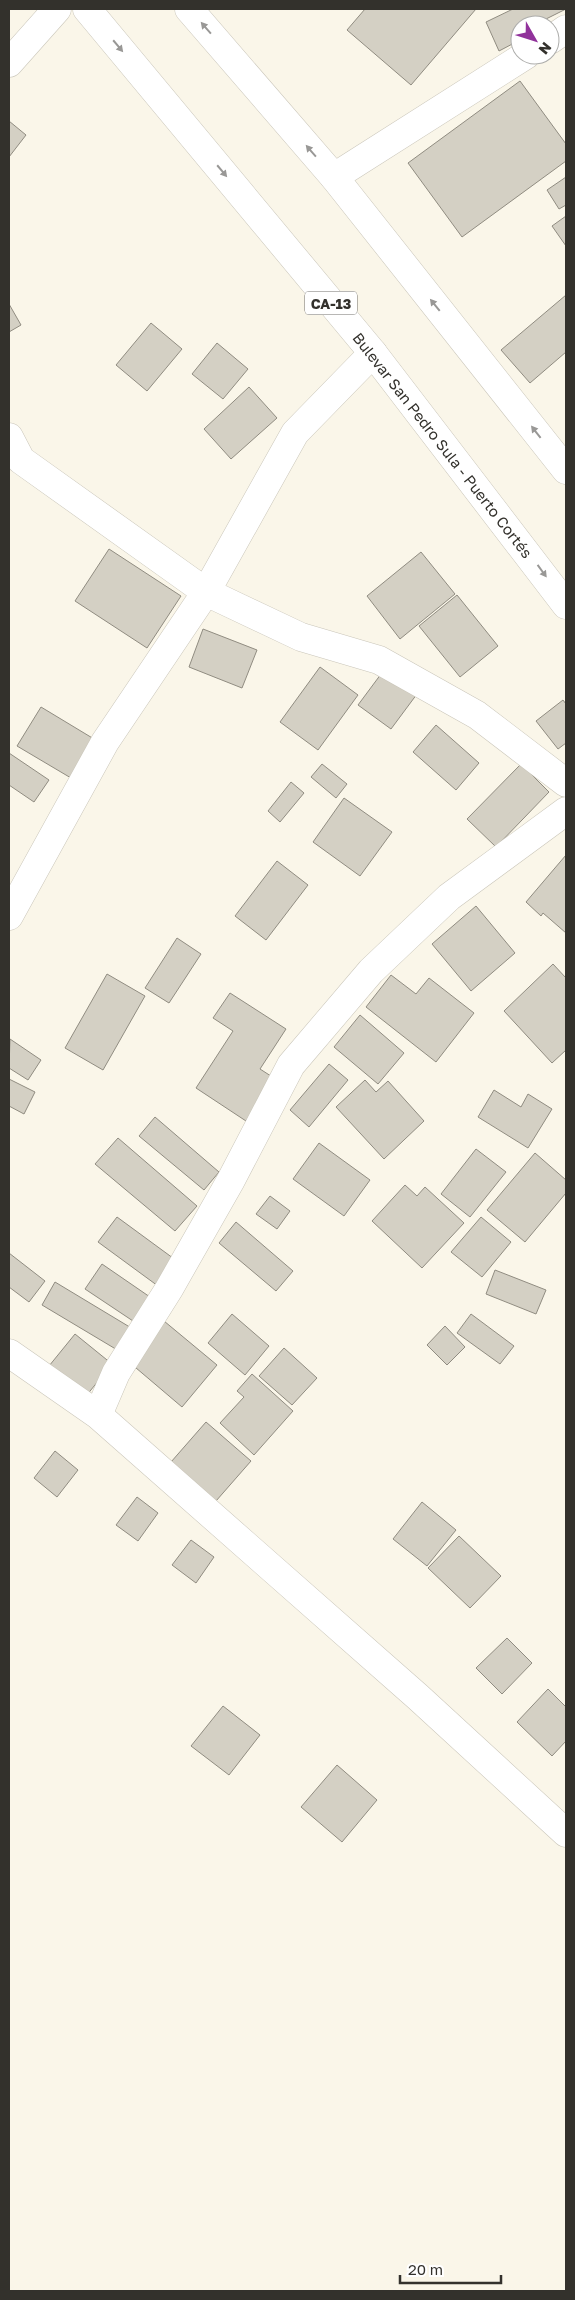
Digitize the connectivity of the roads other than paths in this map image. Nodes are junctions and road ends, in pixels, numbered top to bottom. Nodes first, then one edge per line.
1 (56, 9) edge
2 (87, 9) edge
3 (189, 9) edge
4 (9, 63) edge
5 (510, 65) edge
6 (334, 177) junction
7 (372, 354) junction
8 (9, 437) edge
9 (566, 470) edge
10 (206, 592) junction
11 (566, 605) edge
12 (566, 782) edge
13 (566, 811) edge
14 (9, 916) edge
15 (9, 1353) edge
16 (98, 1415) junction
17 (566, 1833) edge

1 - 4 main road
2 -> 7 main road, Bulevar San Pedro Sula - Puerto Cortés / CA-13
6 -> 3 main road
5 - 6 main road
9 -> 6 main road
7 - 10 main road
7 -> 11 main road, Bulevar San Pedro Sula - Puerto Cortés / CA-13
8 - 10 main road
10 - 12 main road
10 - 14 main road
13 - 16 main road
15 - 16 main road
16 - 17 main road

